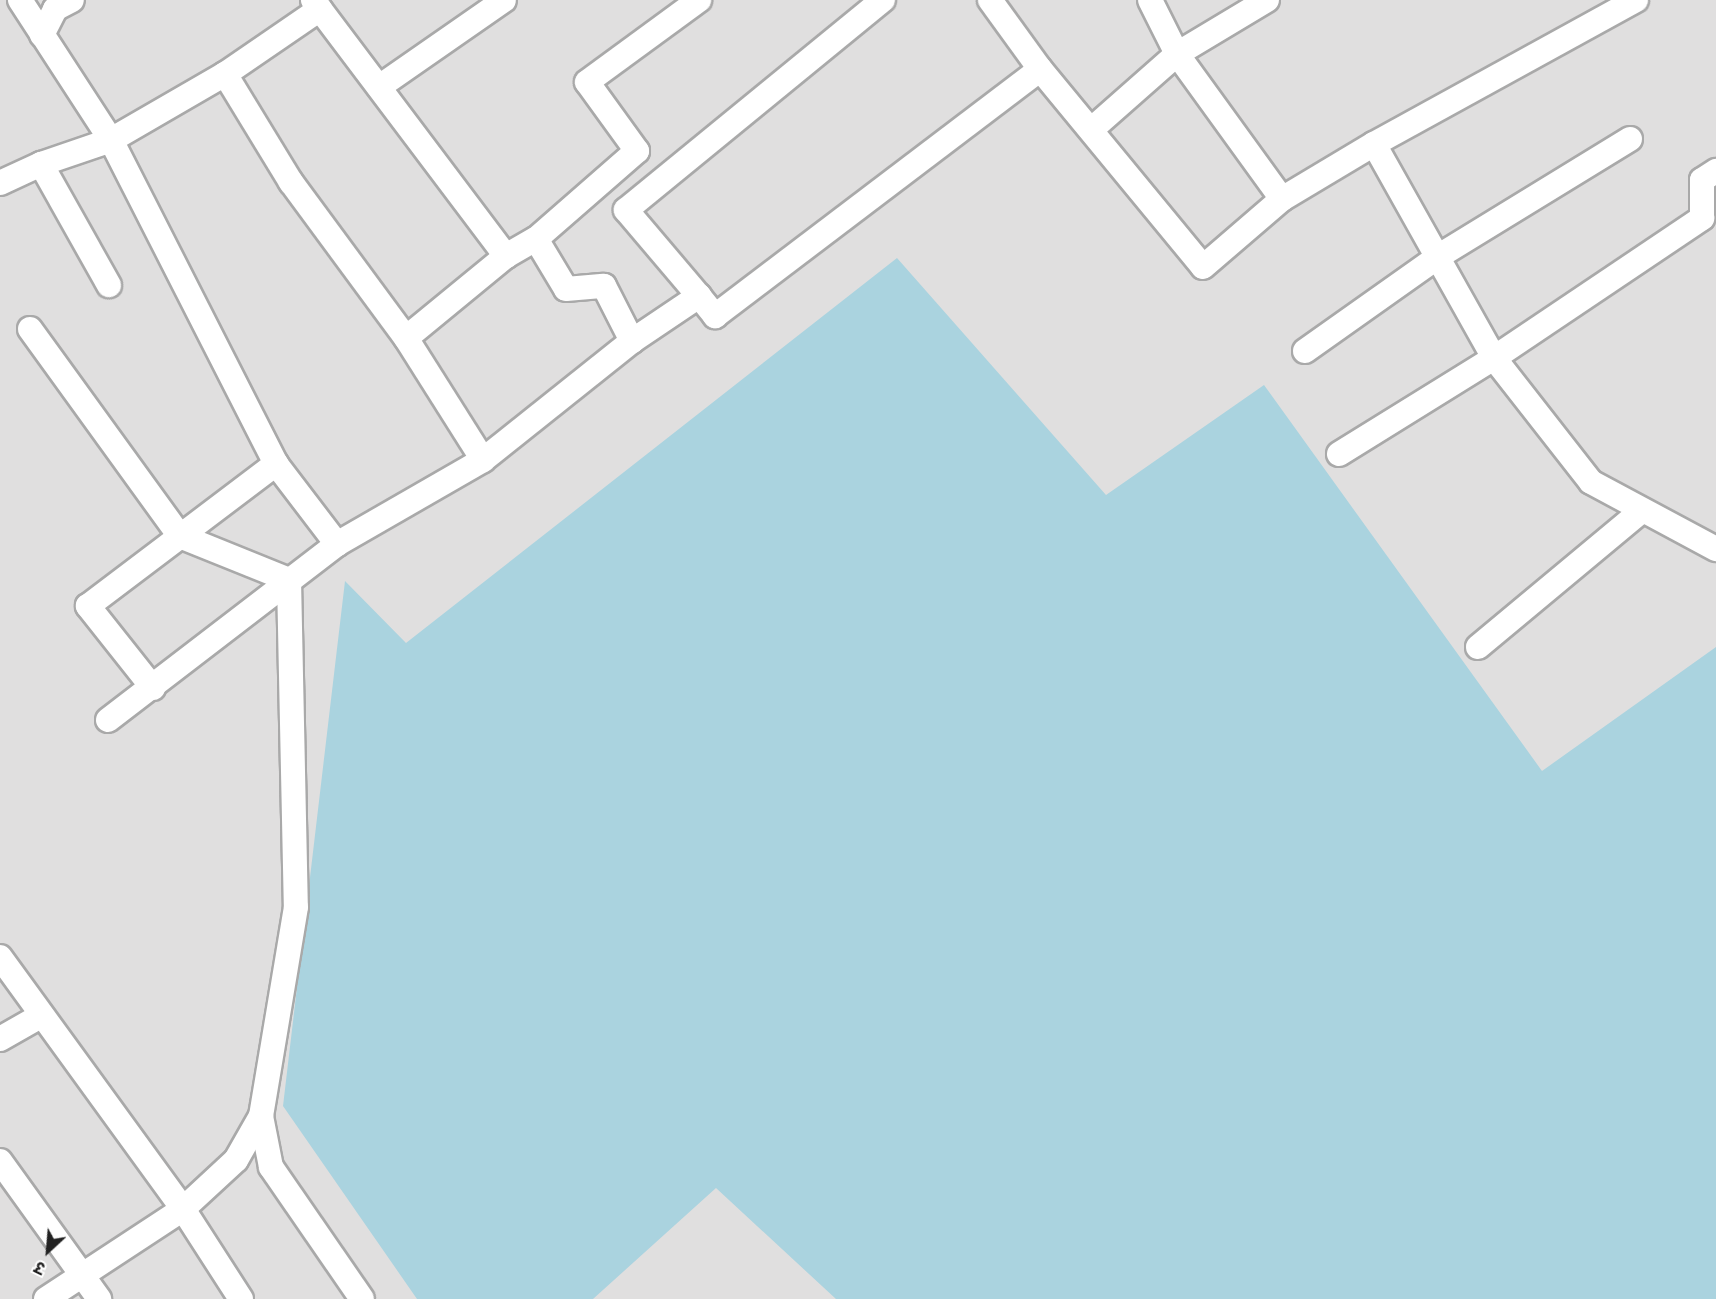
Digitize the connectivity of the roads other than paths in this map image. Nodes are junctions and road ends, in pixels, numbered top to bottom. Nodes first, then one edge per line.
1 (20, 0) edge
2 (72, 0) edge
3 (504, 0) edge
4 (699, 0) edge
5 (883, 0) edge
6 (990, 0) edge
7 (1150, 0) edge
8 (1267, 0) edge
9 (1636, 0) edge
10 (317, 4) edge
11 (42, 35) junction
12 (1177, 54) junction
13 (1040, 69) junction
14 (225, 74) junction
15 (379, 87) junction
16 (1092, 129) junction
17 (1630, 139) dead end
18 (111, 140) junction
19 (1374, 144) junction
20 (41, 164) junction
21 (1716, 171) edge
22 (0, 183) edge
23 (1282, 199) junction
24 (536, 239) junction
25 (506, 256) junction
26 (1438, 256) junction
27 (109, 285) dead end
28 (699, 296) junction
29 (30, 329) dead end
30 (406, 338) junction
31 (632, 341) junction
32 (1305, 351) dead end
33 (1494, 358) junction
34 (1339, 454) dead end
35 (483, 460) junction
36 (276, 464) junction
37 (1640, 512) junction
38 (180, 536) junction
39 (337, 544) junction
40 (1716, 549) edge
41 (288, 580) junction
42 (1478, 647) dead end
43 (153, 688) junction
44 (108, 720) dead end
45 (0, 957) edge
46 (42, 1015) junction
47 (0, 1039) edge
48 (261, 1116) junction
49 (0, 1161) edge
50 (183, 1209) junction
51 (83, 1273) junction
52 (46, 1299) edge
53 (99, 1299) edge
54 (241, 1299) edge
55 (362, 1299) edge

1 - 11 street
2 - 11 street
3 - 15 street
4 - 24 street
5 - 28 street
6 - 13 street
7 - 12 street
8 - 12 street
9 - 19 street
10 - 14 street
10 - 15 street
11 - 18 street
12 - 16 street
12 - 23 street
13 - 16 street
13 - 28 street
14 - 18 street
14 - 30 street
15 - 25 street
16 - 23 street
17 - 26 street
18 - 20 street
18 - 36 street
19 - 23 street
19 - 26 street
20 - 22 street
20 - 27 street
21 - 33 street
24 - 25 street
24 - 31 street
25 - 30 street
26 - 32 street
26 - 33 street
28 - 31 street
29 - 38 street
30 - 35 street
31 - 35 street
33 - 34 street
33 - 37 street
35 - 39 street
36 - 38 street
36 - 39 street
37 - 40 street
37 - 42 street
38 - 41 street
38 - 43 street
39 - 41 street
41 - 43 street
41 - 48 street
43 - 44 street
45 - 46 street
46 - 47 street
46 - 50 street
48 - 50 street
48 - 55 street
49 - 51 street
50 - 51 street
50 - 54 street
51 - 52 street
51 - 53 street

